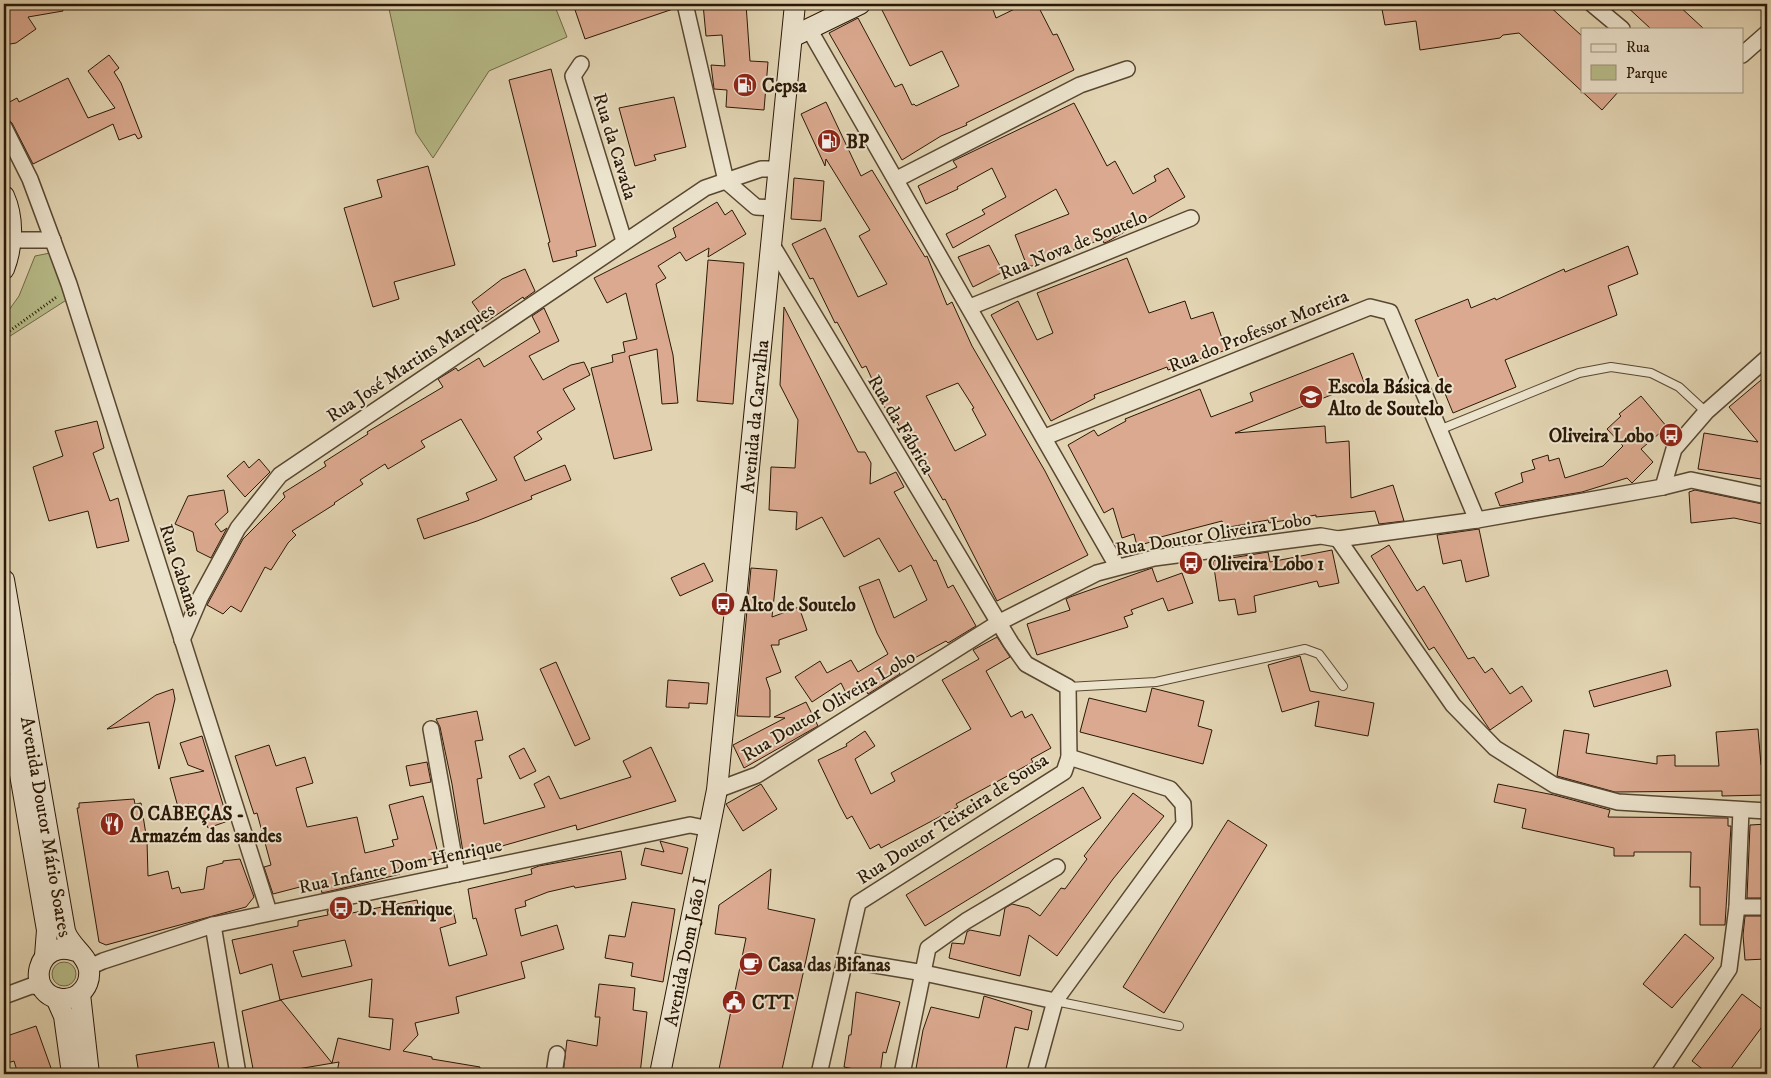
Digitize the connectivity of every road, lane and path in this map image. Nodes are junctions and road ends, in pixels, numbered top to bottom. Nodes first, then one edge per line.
1 (685, 4) edge
2 (795, 4) edge
3 (860, 4) edge
4 (1592, 4) edge
5 (1621, 28) edge
6 (800, 33) junction
7 (1767, 33) edge
8 (1744, 53) edge
9 (581, 64) dead end
10 (1127, 69) dead end
11 (4, 127) edge
12 (779, 169) junction
13 (897, 179) junction
14 (726, 181) junction
15 (4, 196) edge
16 (775, 208) junction
17 (1191, 218) dead end
18 (11, 240) junction
19 (53, 240) junction
20 (624, 241) junction
21 (772, 245) junction
22 (4, 269) edge
23 (72, 296) junction
24 (970, 307) junction
25 (4, 335) edge
26 (1767, 358) edge
27 (1706, 412) junction
28 (1439, 430) junction
29 (1044, 437) junction
30 (1664, 487) junction
31 (1767, 496) edge
32 (1476, 520) junction
33 (1338, 539) junction
34 (1117, 566) junction
35 (4, 580) edge
36 (998, 624) junction
37 (182, 640) junction
38 (4, 682) edge
39 (1343, 686) dead end
40 (1068, 687) junction
41 (432, 729) dead end
42 (1069, 757) junction
43 (717, 790) junction
44 (1741, 810) junction
45 (1767, 811) edge
46 (710, 829) junction
47 (1057, 867) dead end
48 (457, 874) junction
49 (1737, 907) junction
50 (1767, 907) edge
51 (270, 912) junction
52 (213, 925) junction
53 (45, 956) junction
54 (844, 960) junction
55 (89, 962) junction
56 (924, 973) junction
57 (42, 988) junction
58 (80, 994) junction
59 (4, 996) edge
60 (1054, 1001) junction
61 (1179, 1026) dead end
62 (557, 1054) dead end
63 (72, 1074) edge
64 (89, 1074) edge
65 (238, 1074) edge
66 (554, 1074) edge
67 (660, 1074) edge
68 (818, 1074) edge
69 (902, 1074) edge
70 (1036, 1074) edge
71 (1659, 1074) edge

1 - 14 street
2 - 6 street, Avenida da Carvalha
3 - 6 street
4 - 5 street
6 - 12 street, Avenida da Carvalha
6 - 13 street
7 - 8 street
9 - 20 street, Rua da Cavada
10 - 13 street
11 - 19 street, Rua Cabanas
12 - 14 street, Rua José Martins Marques
12 - 16 street, Avenida da Carvalha
13 - 24 street
14 - 16 street
14 - 20 street, Rua José Martins Marques
15 - 18 street
16 - 21 street, Avenida da Carvalha
17 - 24 street, Rua Nova de Soutelo
18 - 19 street
18 - 22 street
19 - 23 street, Rua Cabanas
20 - 37 street, Rua José Martins Marques
21 - 36 street, Rua da Fábrica
21 - 43 street, Avenida da Carvalha
23 - 25 path
23 - 37 street, Rua Cabanas
24 - 29 street
26 - 27 street
27 - 28 lane
27 - 30 street
28 - 29 street, Rua do Professor Moreira
28 - 32 street, Rua do Professor Moreira
29 - 34 street
30 - 31 street, Rua Doutor Oliveira Lobo
30 - 32 street, Rua Doutor Oliveira Lobo
32 - 33 street, Rua Doutor Oliveira Lobo
33 - 34 street, Rua Doutor Oliveira Lobo
33 - 44 street
34 - 36 street, Rua Doutor Oliveira Lobo
35 - 55 street, Avenida Doutor Mário Soares
36 - 40 street
36 - 43 street, Rua Doutor Oliveira Lobo
37 - 51 street, Rua Cabanas
38 - 53 street, Avenida Doutor Mário Soares
39 - 40 lane
40 - 42 street, Rua Doutor Teixeira de Sousa
41 - 48 street
42 - 54 street, Rua Doutor Teixeira de Sousa
42 - 60 street
43 - 46 street, Avenida da Carvalha
44 - 45 street
44 - 49 street
46 - 48 street, Rua Infante Dom Henrique
46 - 67 street, Avenida Dom João I
47 - 56 street
48 - 51 street, Rua Infante Dom Henrique
49 - 50 street
49 - 71 street
51 - 52 street, Rua Infante Dom Henrique
52 - 55 street, Rua Infante Dom Henrique
52 - 65 street
53 - 55 street, Avenida Doutor Mário Soares
53 - 57 street, Avenida Doutor Mário Soares
54 - 56 street
54 - 68 street, Rua Doutor Teixeira de Sousa
55 - 58 street
56 - 60 street
56 - 69 street
57 - 58 street
57 - 59 street
57 - 63 street
58 - 64 street
60 - 61 lane
60 - 70 street
62 - 66 street

